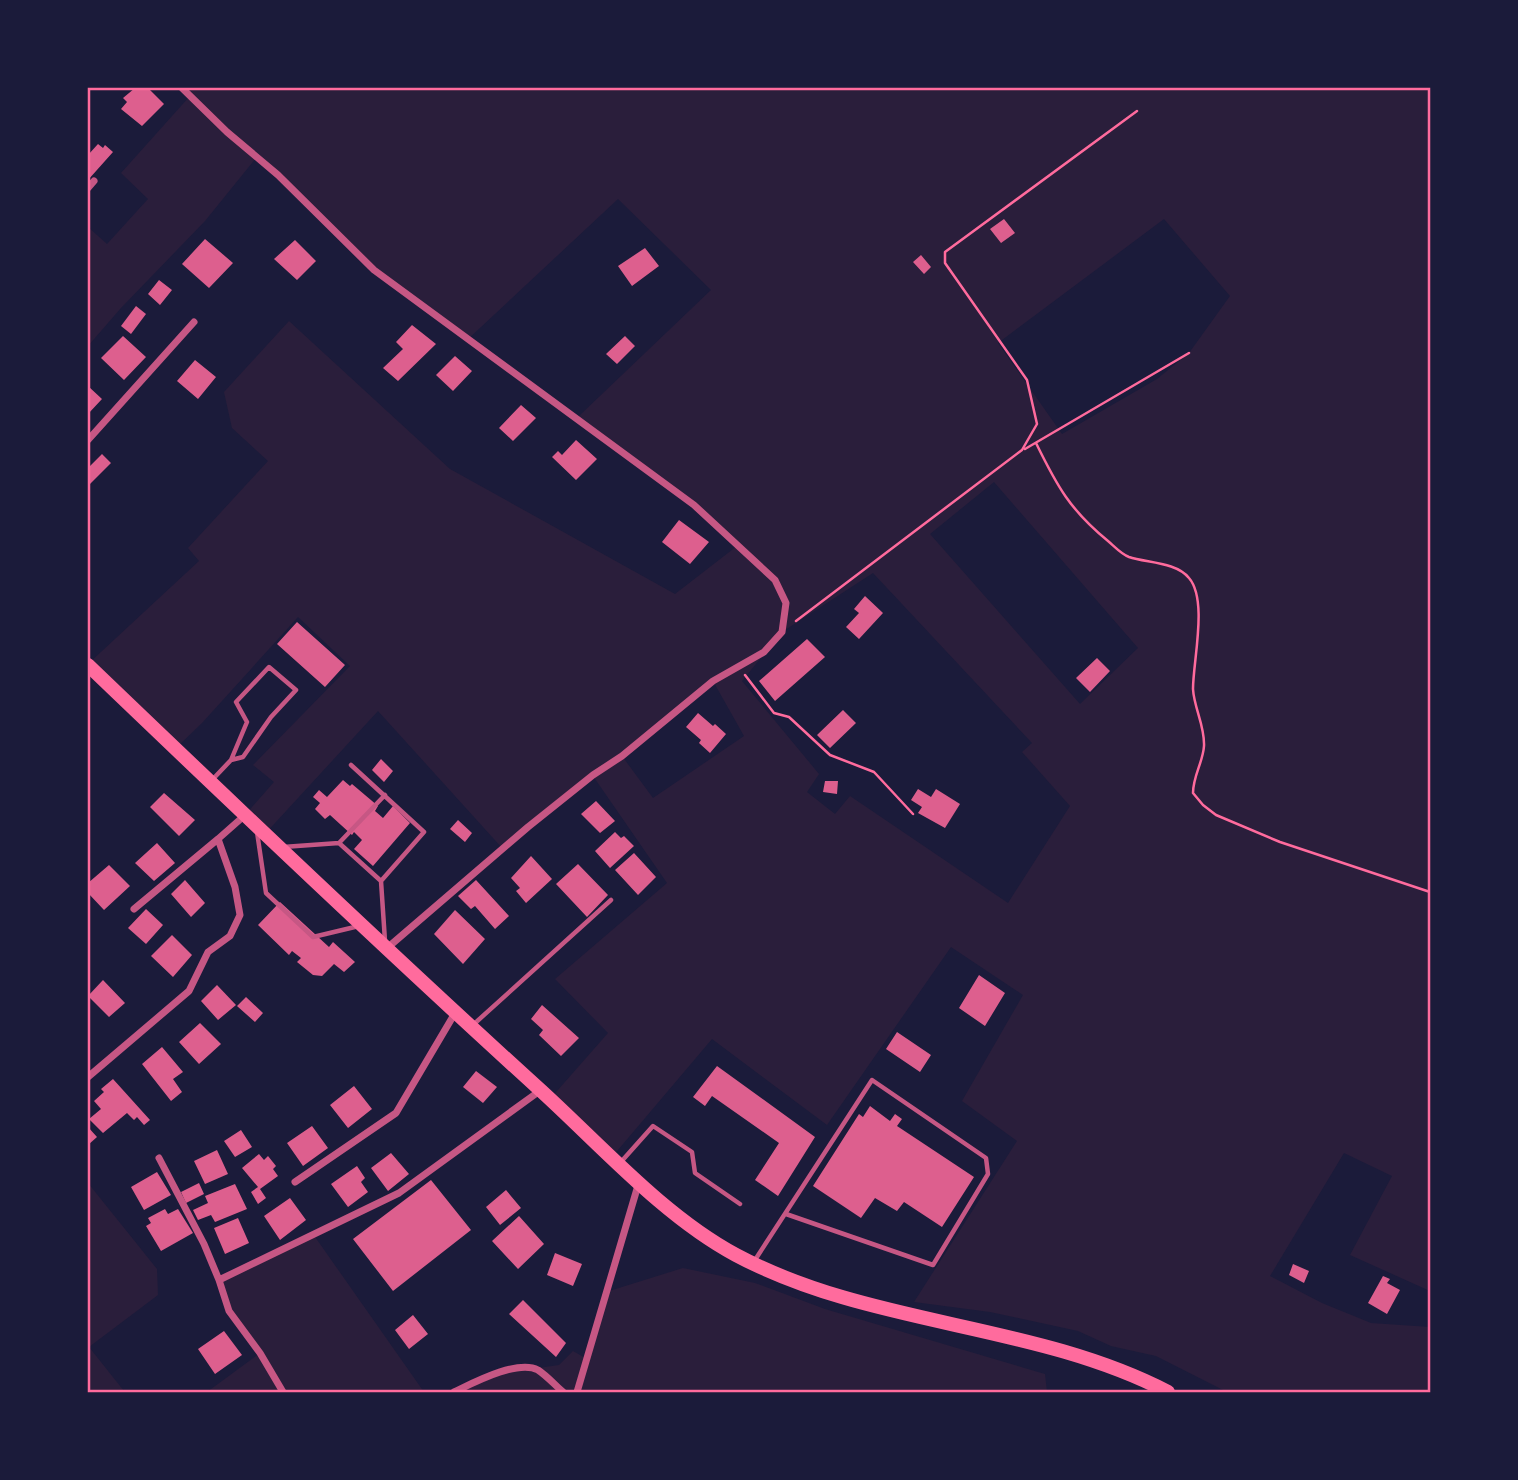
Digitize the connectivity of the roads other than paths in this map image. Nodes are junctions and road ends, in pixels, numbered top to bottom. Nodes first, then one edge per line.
1 (182, 88) edge
2 (94, 181) dead end
3 (88, 188) edge
4 (194, 322) dead end
5 (88, 440) edge
6 (88, 666) edge
7 (232, 760) junction
8 (351, 765) dead end
9 (209, 782) junction
10 (385, 795) junction
11 (244, 816) junction
12 (257, 828) junction
13 (218, 839) junction
14 (339, 843) junction
15 (277, 847) junction
16 (381, 881) junction
17 (611, 900) dead end
18 (134, 909) dead end
19 (361, 925) junction
20 (385, 949) junction
21 (455, 1013) junction
22 (471, 1027) junction
23 (88, 1077) edge
24 (541, 1090) junction
25 (159, 1158) dead end
26 (620, 1163) junction
27 (295, 1182) dead end
28 (639, 1182) junction
29 (740, 1204) dead end
30 (786, 1214) junction
31 (753, 1264) junction
32 (219, 1280) junction
33 (283, 1392) edge
34 (454, 1392) edge
35 (563, 1392) edge
36 (577, 1392) edge
37 (1168, 1392) edge

1 - 20 street
2 - 3 street
4 - 5 street
6 - 9 main road
7 - 7 lane
7 - 9 lane
8 - 10 lane
9 - 11 main road
10 - 14 lane
10 - 16 lane
11 - 12 main road
11 - 13 street
12 - 15 main road
12 - 19 lane
13 - 18 street
13 - 23 street
14 - 15 lane
14 - 16 lane
15 - 19 main road
16 - 20 lane
17 - 22 lane
19 - 20 main road
20 - 21 main road
21 - 22 main road
21 - 27 street
22 - 24 main road
24 - 26 main road
24 - 32 street
25 - 32 street
26 - 28 main road
26 - 29 lane
28 - 31 main road
28 - 36 street
30 - 30 lane
30 - 31 lane
31 - 37 main road
32 - 33 street
34 - 35 street

